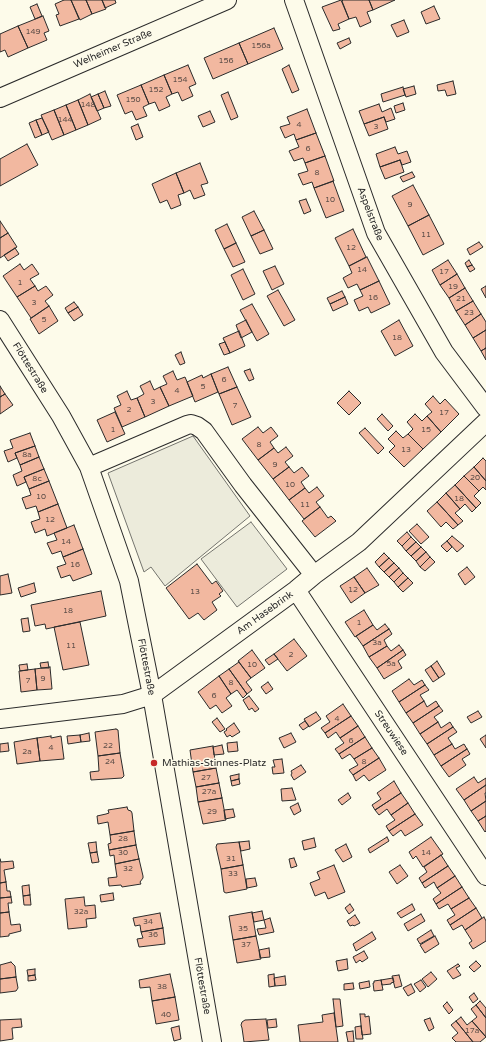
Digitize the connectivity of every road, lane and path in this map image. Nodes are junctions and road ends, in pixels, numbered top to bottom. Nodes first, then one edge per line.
1 (227, 0) edge
2 (294, 0) edge
3 (0, 98) edge
4 (0, 320) edge
5 (486, 408) edge
6 (486, 422) edge
7 (89, 467) junction
8 (314, 575) junction
9 (296, 590) junction
10 (152, 695) junction
11 (0, 719) edge
12 (486, 876) edge
13 (212, 1042) edge

1 - 3 street, Welheimer Straße
2 - 5 street, Aspelstraße
4 - 7 street, Flöttestraße
6 - 8 street, Am Hasebrink
7 - 8 street
7 - 10 street, Flöttestraße
8 - 9 street, Am Hasebrink
9 - 10 street, Am Hasebrink
9 - 12 street, Streuwiese
10 - 11 street, Am Hasebrink
10 - 13 street, Flöttestraße

